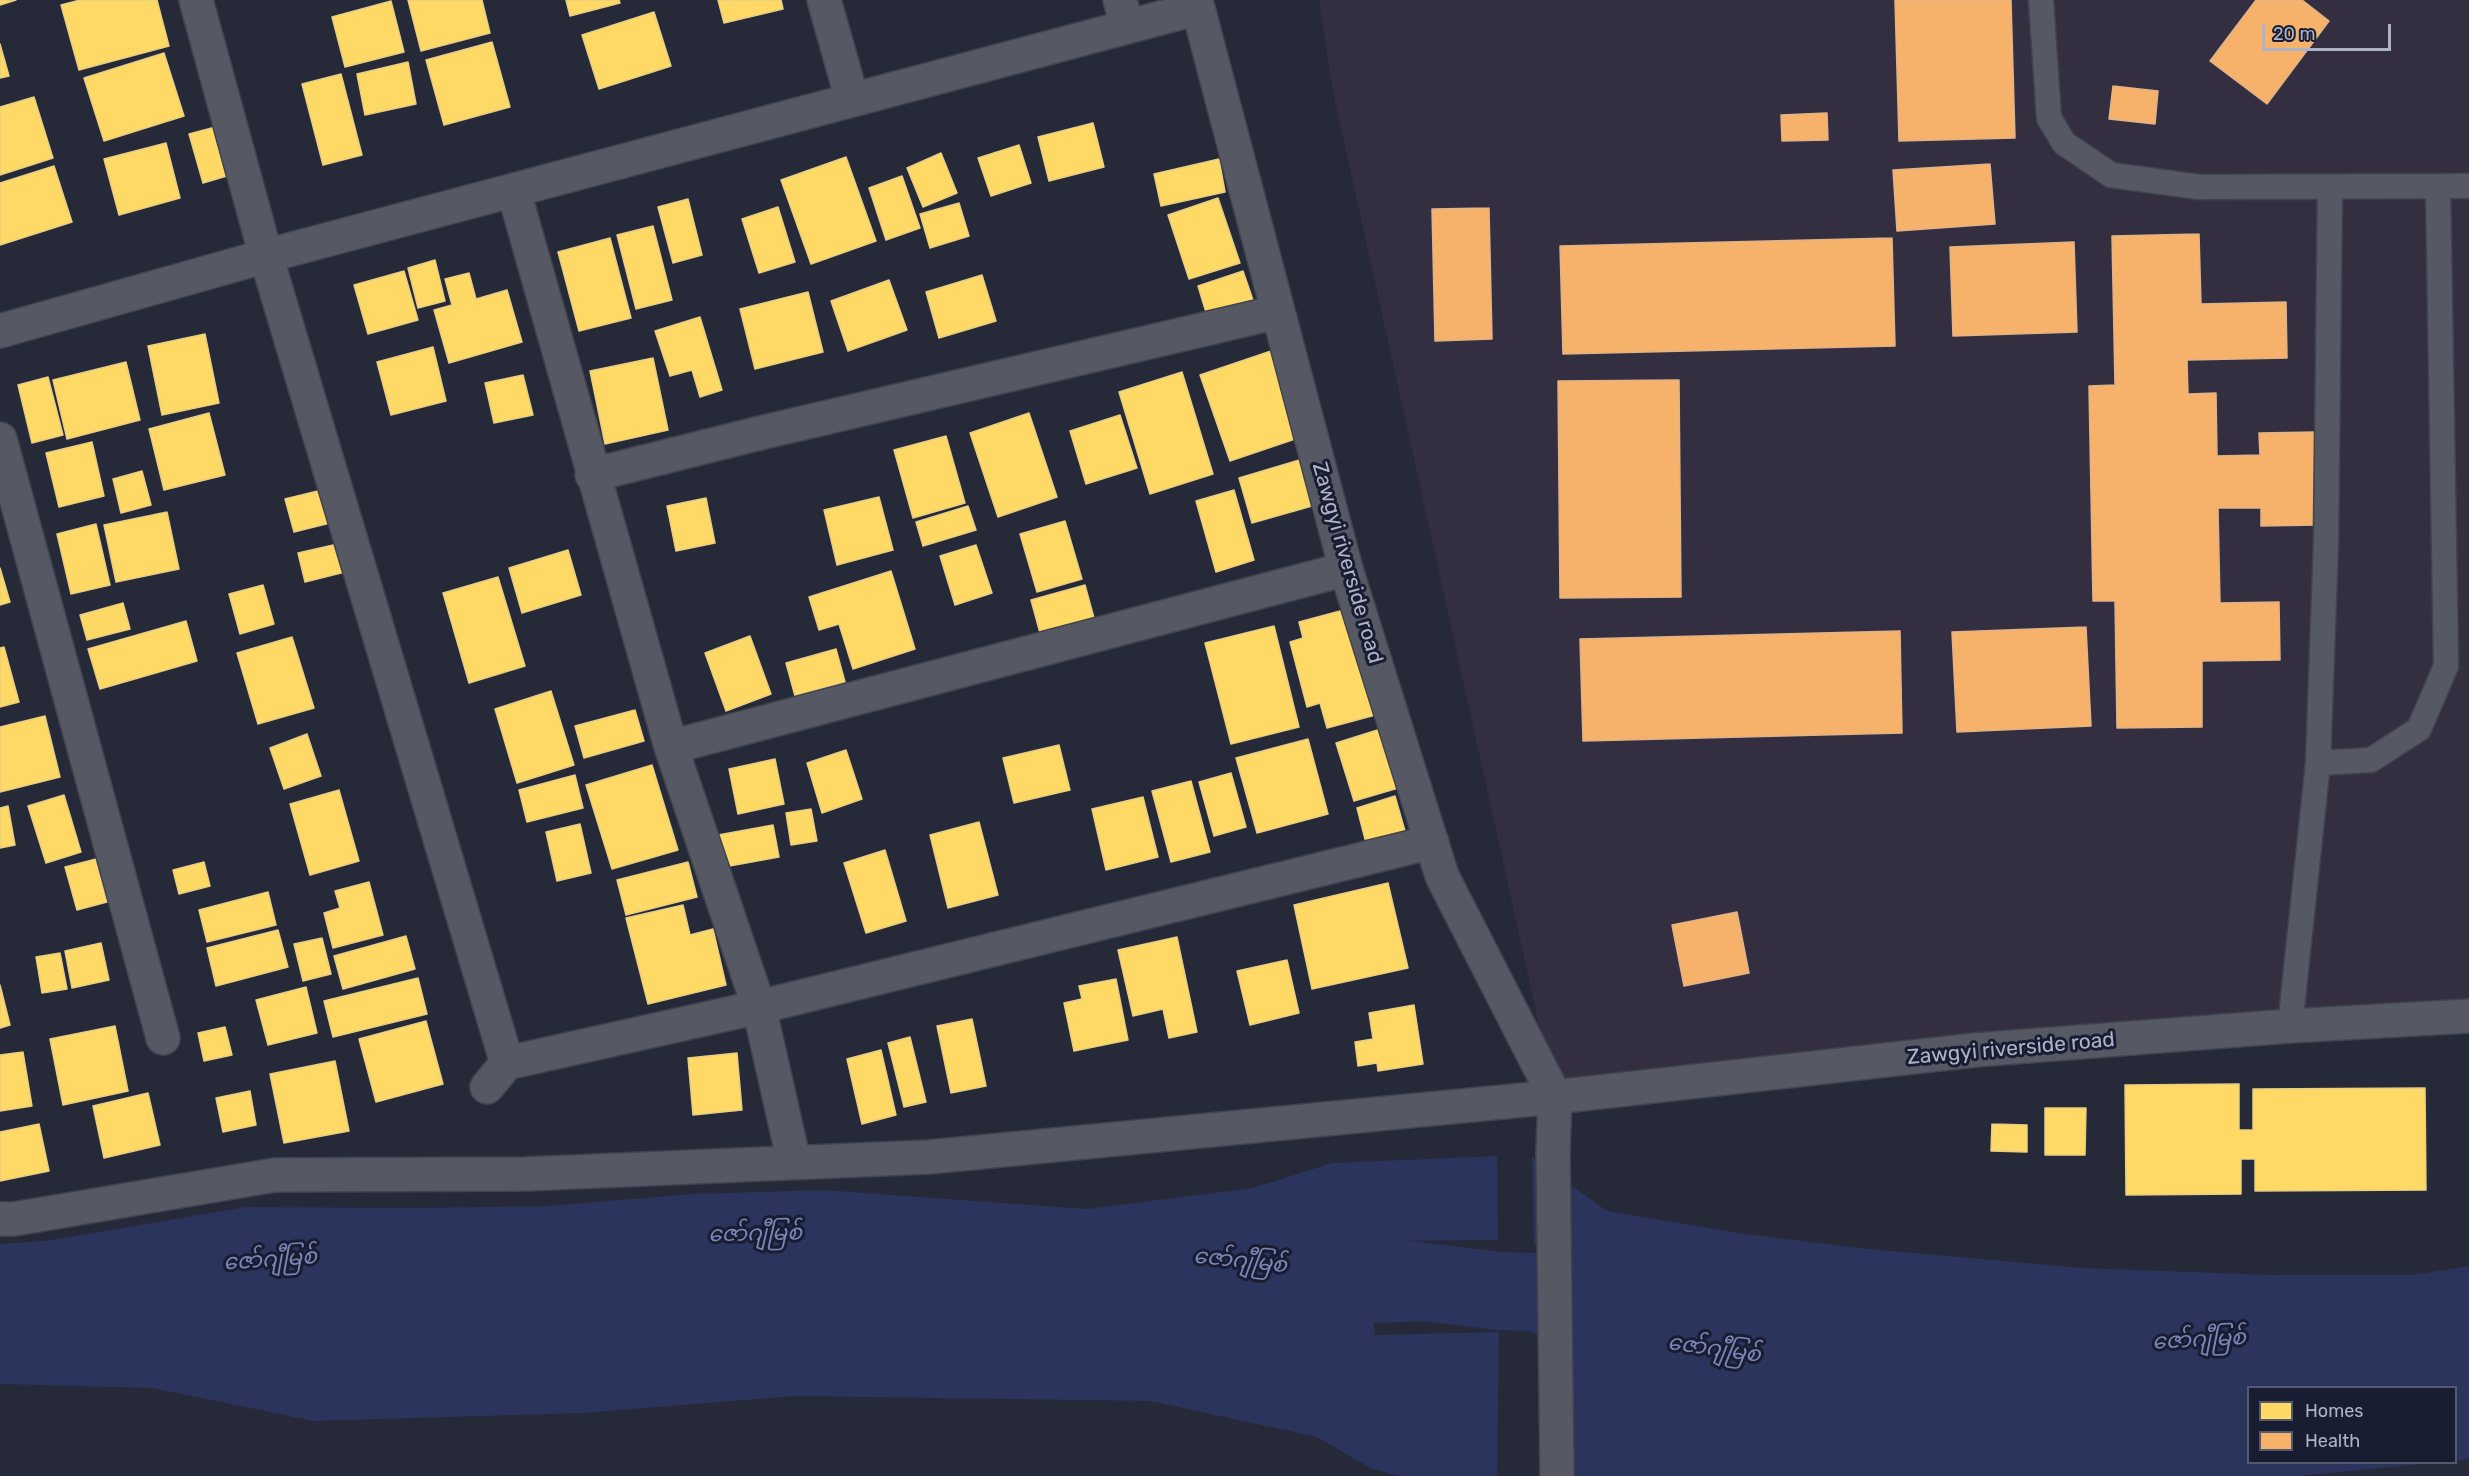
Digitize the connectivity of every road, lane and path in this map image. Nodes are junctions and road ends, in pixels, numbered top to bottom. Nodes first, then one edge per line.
1 (196, 0) edge
2 (824, 0) edge
3 (2041, 0) edge
4 (1124, 13) edge
5 (852, 99) junction
6 (2469, 186) edge
7 (2330, 187) junction
8 (2438, 187) junction
9 (514, 192) junction
10 (266, 256) junction
11 (1278, 312) junction
12 (0, 331) edge
13 (0, 439) edge
14 (592, 475) junction
15 (1346, 570) junction
16 (671, 747) junction
17 (2318, 763) junction
18 (1432, 842) junction
19 (759, 1007) junction
20 (2469, 1016) edge
21 (2290, 1026) junction
22 (163, 1038) dead end
23 (1555, 1097) junction
24 (794, 1162) junction
25 (0, 1219) edge
26 (1557, 1476) edge

1 - 10 street
2 - 5 street
3 - 7 lane
4 - 5 street
4 - 11 street, Zawgyi riverside road
5 - 9 street
6 - 8 lane
7 - 8 lane
7 - 17 lane
8 - 17 lane
9 - 10 street
9 - 14 street
10 - 12 street
10 - 19 street
11 - 14 street
11 - 15 street, Zawgyi riverside road
13 - 22 street
14 - 16 street
15 - 16 street
15 - 18 street, Zawgyi riverside road
16 - 19 street
17 - 21 lane
18 - 19 street
18 - 23 street, Zawgyi riverside road
19 - 24 street
20 - 21 street, Zawgyi riverside road
21 - 23 street, Zawgyi riverside road
23 - 24 street
23 - 26 street, Zawgyi riverside road
24 - 25 street

